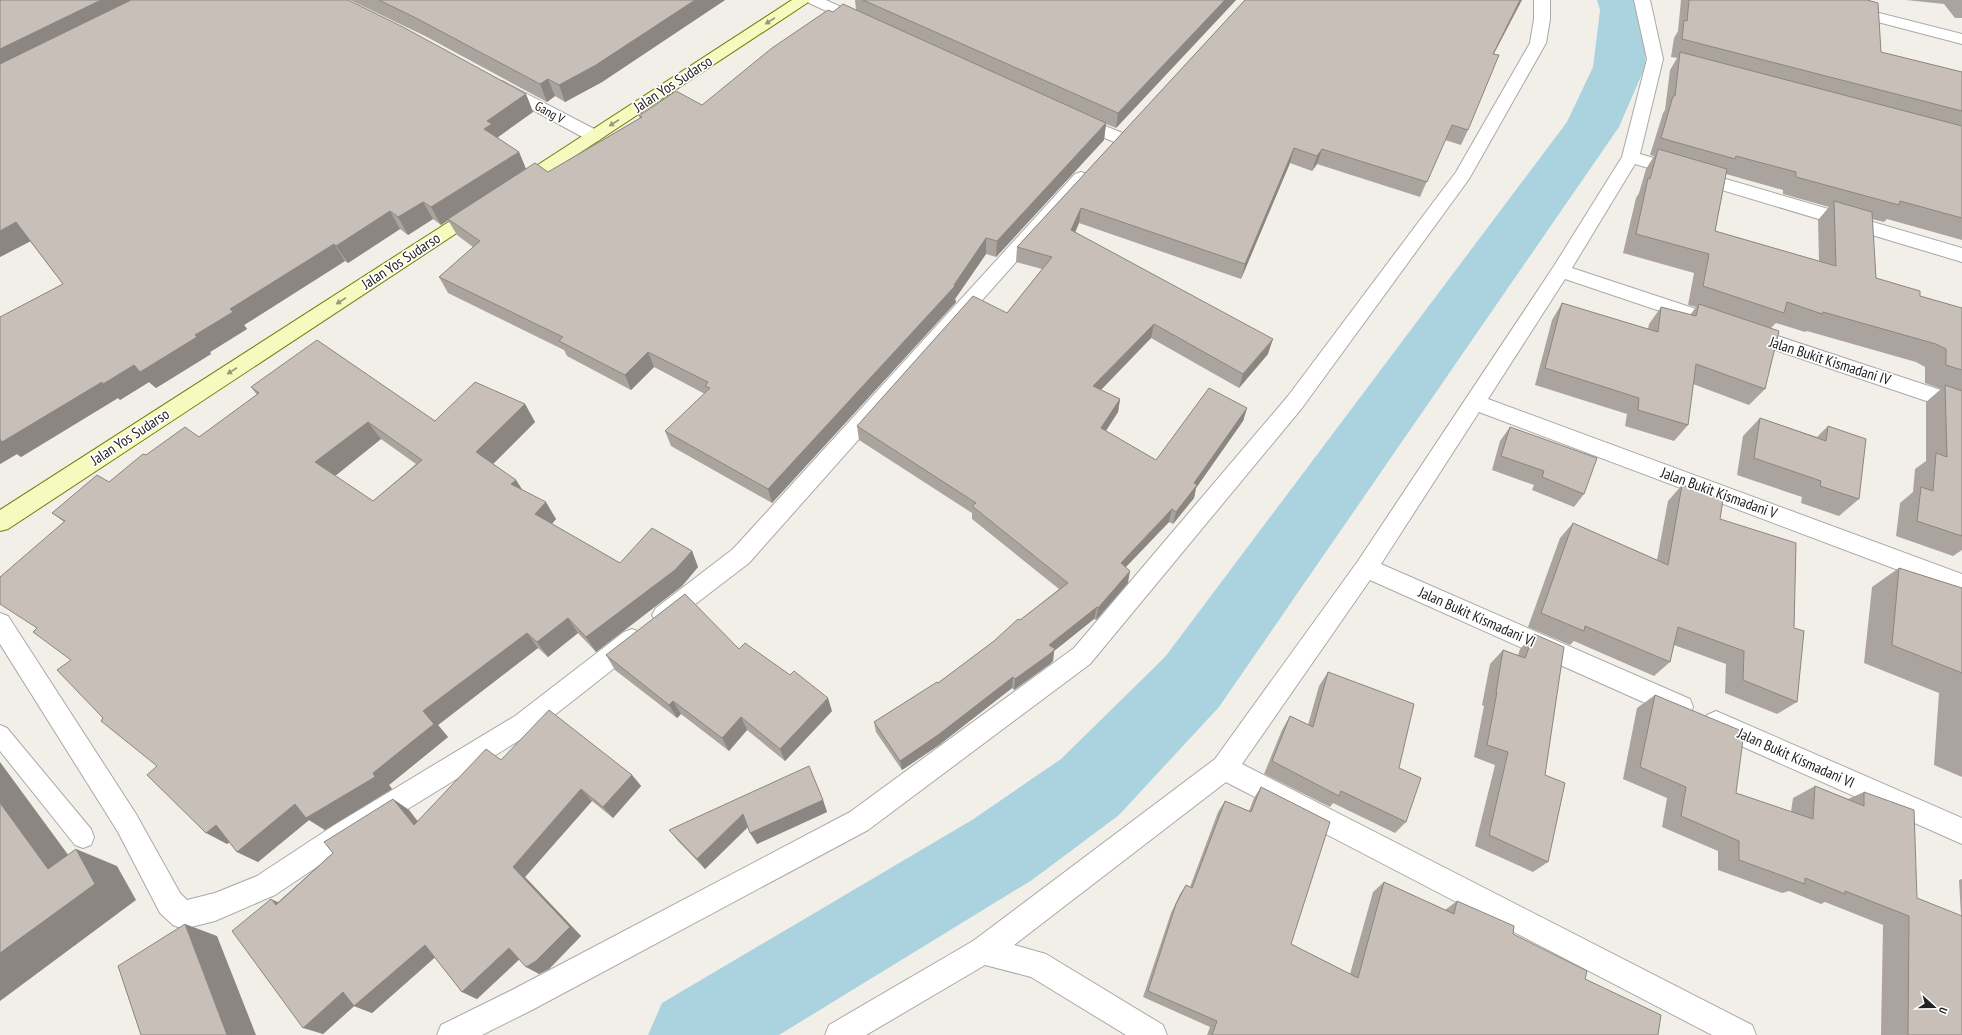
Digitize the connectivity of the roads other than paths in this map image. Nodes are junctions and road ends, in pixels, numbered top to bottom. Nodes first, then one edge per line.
1 (802, 0) edge
2 (814, 0) edge
3 (1542, 0) edge
4 (1642, 0) edge
5 (1810, 0) edge
6 (879, 30) edge
7 (1962, 39) edge
8 (486, 77) edge
9 (1068, 115) edge
10 (1134, 121) edge
11 (594, 136) junction
12 (1118, 138) junction
13 (1631, 157) junction
14 (1962, 254) edge
15 (1561, 271) junction
16 (1475, 402) junction
17 (1962, 404) edge
18 (0, 522) edge
19 (1366, 568) junction
20 (1962, 584) edge
21 (0, 623) edge
22 (0, 735) edge
23 (1224, 768) junction
24 (1962, 831) edge
25 (83, 837) dead end
26 (983, 951) junction
27 (451, 1035) edge
28 (839, 1035) edge
29 (1153, 1035) edge
30 (1742, 1035) edge

1 -> 11 main road, Jalan Yos Sudarso
2 - 6 street
3 - 27 street
4 - 13 street
5 - 7 street
8 - 11 street, Gang V
9 - 12 street
10 - 12 street
11 -> 18 main road, Jalan Yos Sudarso
12 - 21 street
13 - 14 street
13 - 15 street
15 - 16 street
15 - 17 street, Jalan Bukit Kismadani IV
16 - 19 street
16 - 20 street, Jalan Bukit Kismadani V
19 - 23 street
19 - 24 street, Jalan Bukit Kismadani VI
22 - 25 lane
23 - 26 street
23 - 30 street
26 - 28 street
26 - 29 street

